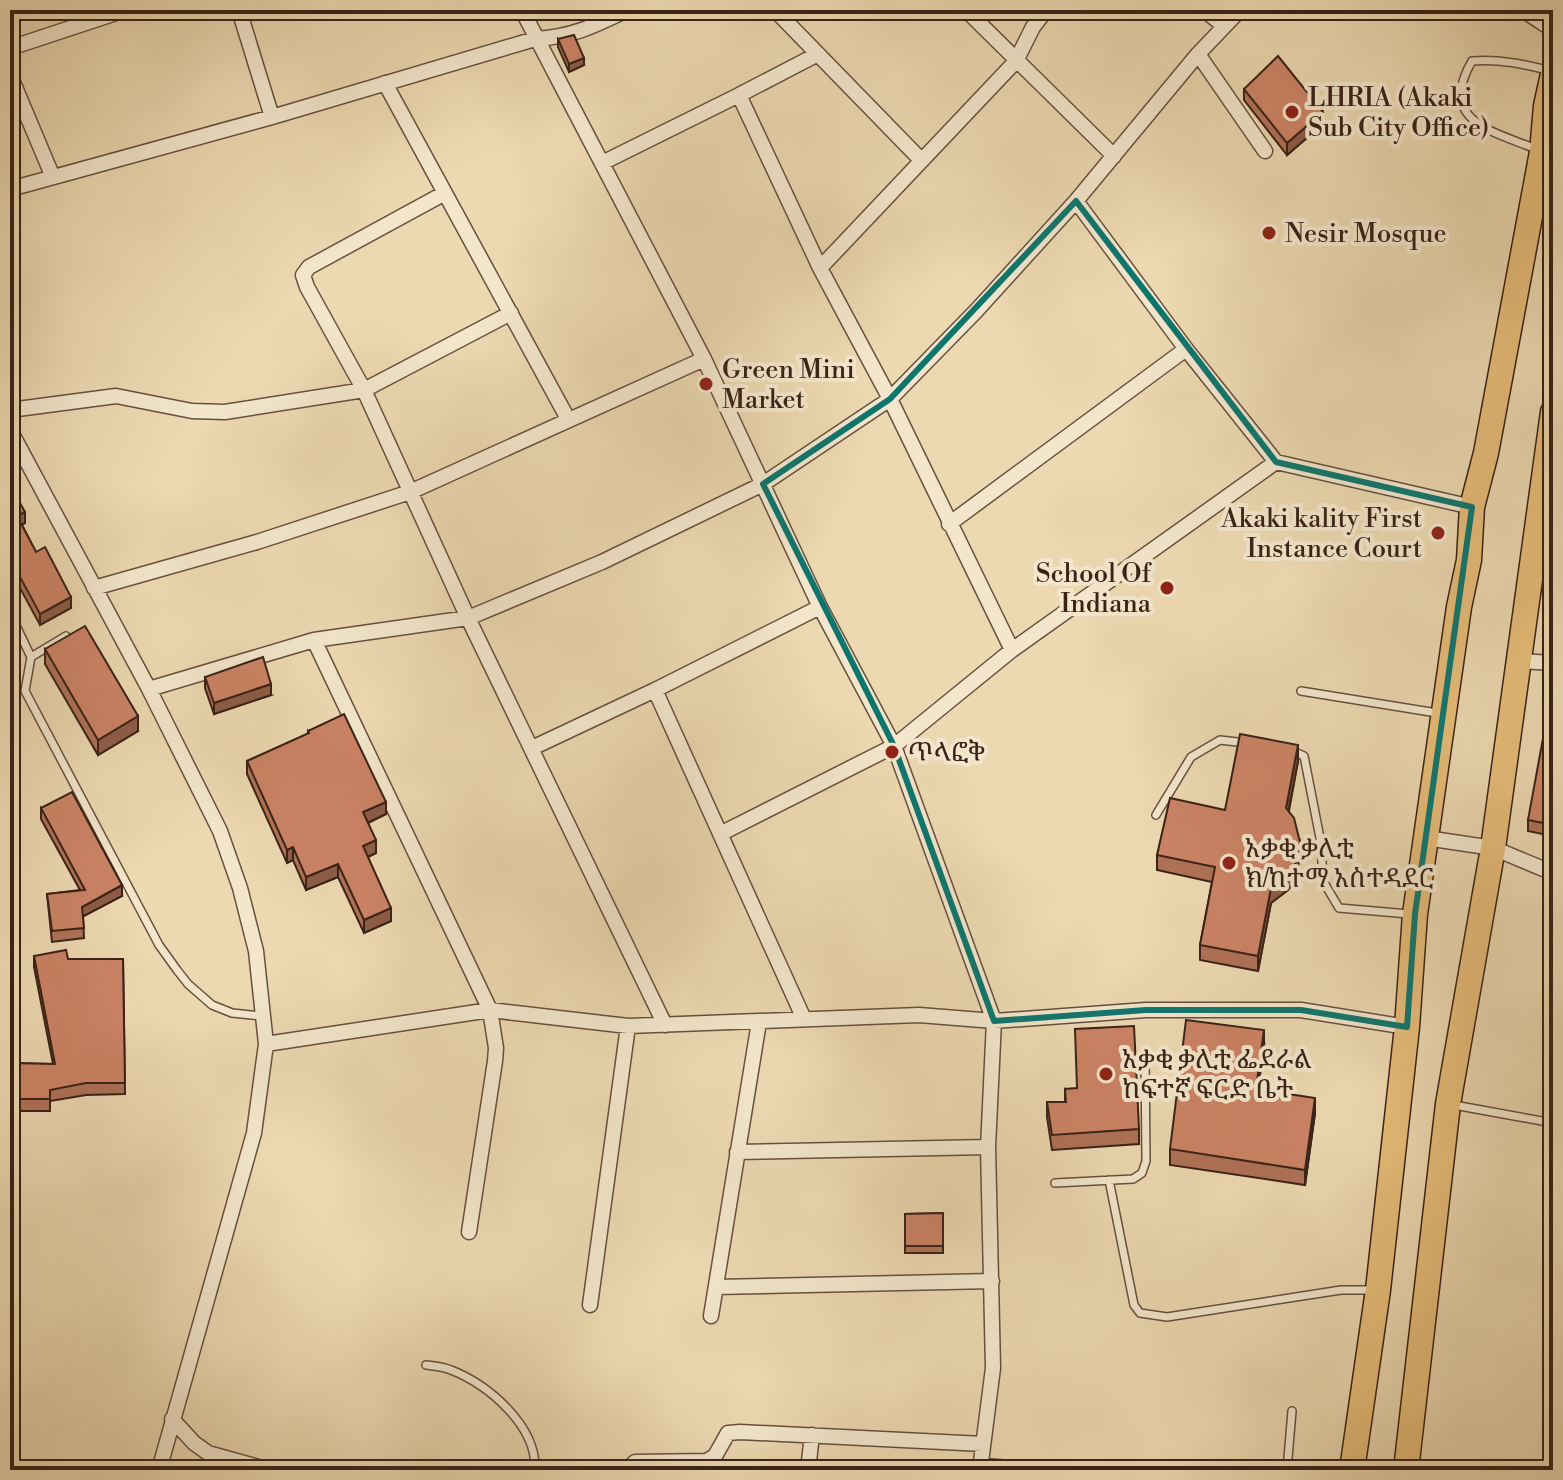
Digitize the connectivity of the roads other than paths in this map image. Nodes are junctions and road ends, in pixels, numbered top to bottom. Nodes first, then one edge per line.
1 (125, 10) edge
2 (239, 10) edge
3 (522, 10) edge
4 (627, 10) edge
5 (775, 10) edge
6 (966, 10) edge
7 (1046, 10) edge
8 (1204, 10) edge
9 (1240, 10) edge
10 (1523, 10) edge
11 (99, 13) edge
12 (1223, 25) junction
13 (1553, 30) edge
14 (535, 39) junction
15 (10, 48) edge
16 (1198, 54) junction
17 (816, 55) junction
18 (1016, 61) junction
19 (1553, 72) edge
20 (10, 75) edge
21 (385, 83) junction
22 (739, 95) junction
23 (272, 117) junction
24 (1265, 151) dead end
25 (1542, 152) junction
26 (1114, 156) junction
27 (921, 160) junction
28 (602, 163) junction
29 (52, 175) junction
30 (10, 189) edge
31 (445, 193) junction
32 (1076, 201) junction
33 (820, 268) junction
34 (511, 313) junction
35 (1186, 349) junction
36 (704, 359) junction
37 (364, 390) junction
38 (890, 399) junction
39 (10, 410) edge
40 (1553, 412) edge
41 (568, 419) junction
42 (10, 430) edge
43 (1276, 462) junction
44 (763, 484) junction
45 (410, 492) junction
46 (1547, 505) edge
47 (1472, 507) junction
48 (949, 524) junction
49 (94, 588) junction
50 (820, 607) junction
51 (10, 613) edge
52 (468, 618) junction
53 (66, 636) edge
54 (314, 640) junction
55 (1012, 650) junction
56 (31, 657) junction
57 (1520, 661) junction
58 (1553, 663) edge
59 (149, 689) junction
60 (655, 690) junction
61 (1301, 691) dead end
62 (1444, 715) junction
63 (1251, 743) edge
64 (894, 746) junction
65 (1282, 747) edge
66 (532, 748) junction
67 (1156, 815) dead end
68 (720, 834) junction
69 (1426, 838) junction
70 (1493, 848) junction
71 (1553, 873) edge
72 (1415, 914) junction
73 (490, 1010) junction
74 (263, 1016) junction
75 (804, 1019) junction
76 (994, 1021) junction
77 (759, 1022) junction
78 (665, 1025) junction
79 (628, 1026) junction
80 (1407, 1027) junction
81 (266, 1044) junction
82 (1145, 1052) dead end
83 (1448, 1104) junction
84 (1553, 1123) edge
85 (988, 1147) junction
86 (737, 1152) junction
87 (1109, 1180) junction
88 (1055, 1183) dead end
89 (469, 1232) dead end
90 (992, 1281) junction
91 (716, 1287) junction
92 (1378, 1290) junction
93 (590, 1305) dead end
94 (711, 1316) dead end
95 (426, 1365) dead end
96 (1292, 1411) dead end
97 (172, 1419) junction
98 (812, 1435) junction
99 (983, 1444) junction
100 (980, 1466) edge
101 (159, 1470) edge
102 (269, 1470) edge
103 (535, 1470) edge
104 (627, 1470) edge
105 (808, 1470) edge
106 (1072, 1470) edge
107 (1287, 1470) edge
108 (1352, 1470) edge
109 (1406, 1470) edge

1 - 11 street
2 - 23 street
3 - 14 street
4 - 14 street
5 - 17 street
6 - 18 street
7 - 18 street
8 - 12 street
9 - 12 street
10 - 13 street
11 - 15 street
12 - 16 street
14 - 21 street
14 - 28 street
16 - 24 street
16 - 26 street
17 - 22 street
17 - 27 street
18 - 26 street
18 - 27 street
19 - 25 main road
19 - 25 lane
20 - 29 street
21 - 23 street
21 - 31 street
22 - 28 street
22 - 33 street
23 - 29 street
25 - 47 main road
26 - 32 street
27 - 33 street
28 - 36 street
29 - 30 street
31 - 34 street
31 - 37 street
32 - 35 street
32 - 38 street
33 - 38 street
34 - 37 street
34 - 41 street
35 - 43 street
35 - 48 street
36 - 41 street
36 - 44 street
37 - 39 street
37 - 45 street
38 - 44 street
38 - 48 street
40 - 46 main road
41 - 45 street
42 - 49 street
43 - 47 street
43 - 55 street
44 - 50 street
44 - 52 street
45 - 49 street
45 - 52 street
46 - 57 main road
47 - 62 main road
48 - 55 street
49 - 59 street
50 - 60 street
50 - 64 street
51 - 56 lane
52 - 54 street
52 - 66 street
53 - 56 lane
54 - 59 street
54 - 73 street
55 - 64 street
56 - 74 lane
57 - 58 street
57 - 70 main road
59 - 74 street
60 - 66 street
60 - 68 street
61 - 62 lane
62 - 69 main road
63 - 67 lane
64 - 68 street
64 - 76 street
65 - 72 lane
66 - 78 street
68 - 75 street
69 - 70 street
69 - 72 main road
70 - 71 street
70 - 83 main road
72 - 80 main road
73 - 79 street
73 - 81 street
73 - 89 street
74 - 81 street
75 - 76 street
75 - 77 street
76 - 80 street
76 - 85 street
77 - 78 street
77 - 86 street
78 - 79 street
79 - 93 street
80 - 92 main road
81 - 97 street
82 - 87 lane
83 - 84 lane
83 - 109 main road
85 - 86 street
85 - 90 street
86 - 91 street
87 - 88 lane
87 - 92 lane
90 - 91 street
90 - 99 street
91 - 94 street
92 - 108 main road
95 - 103 lane
96 - 107 lane
97 - 101 street
97 - 102 street
98 - 99 street
98 - 104 street
98 - 105 street
99 - 100 street
100 - 106 lane

